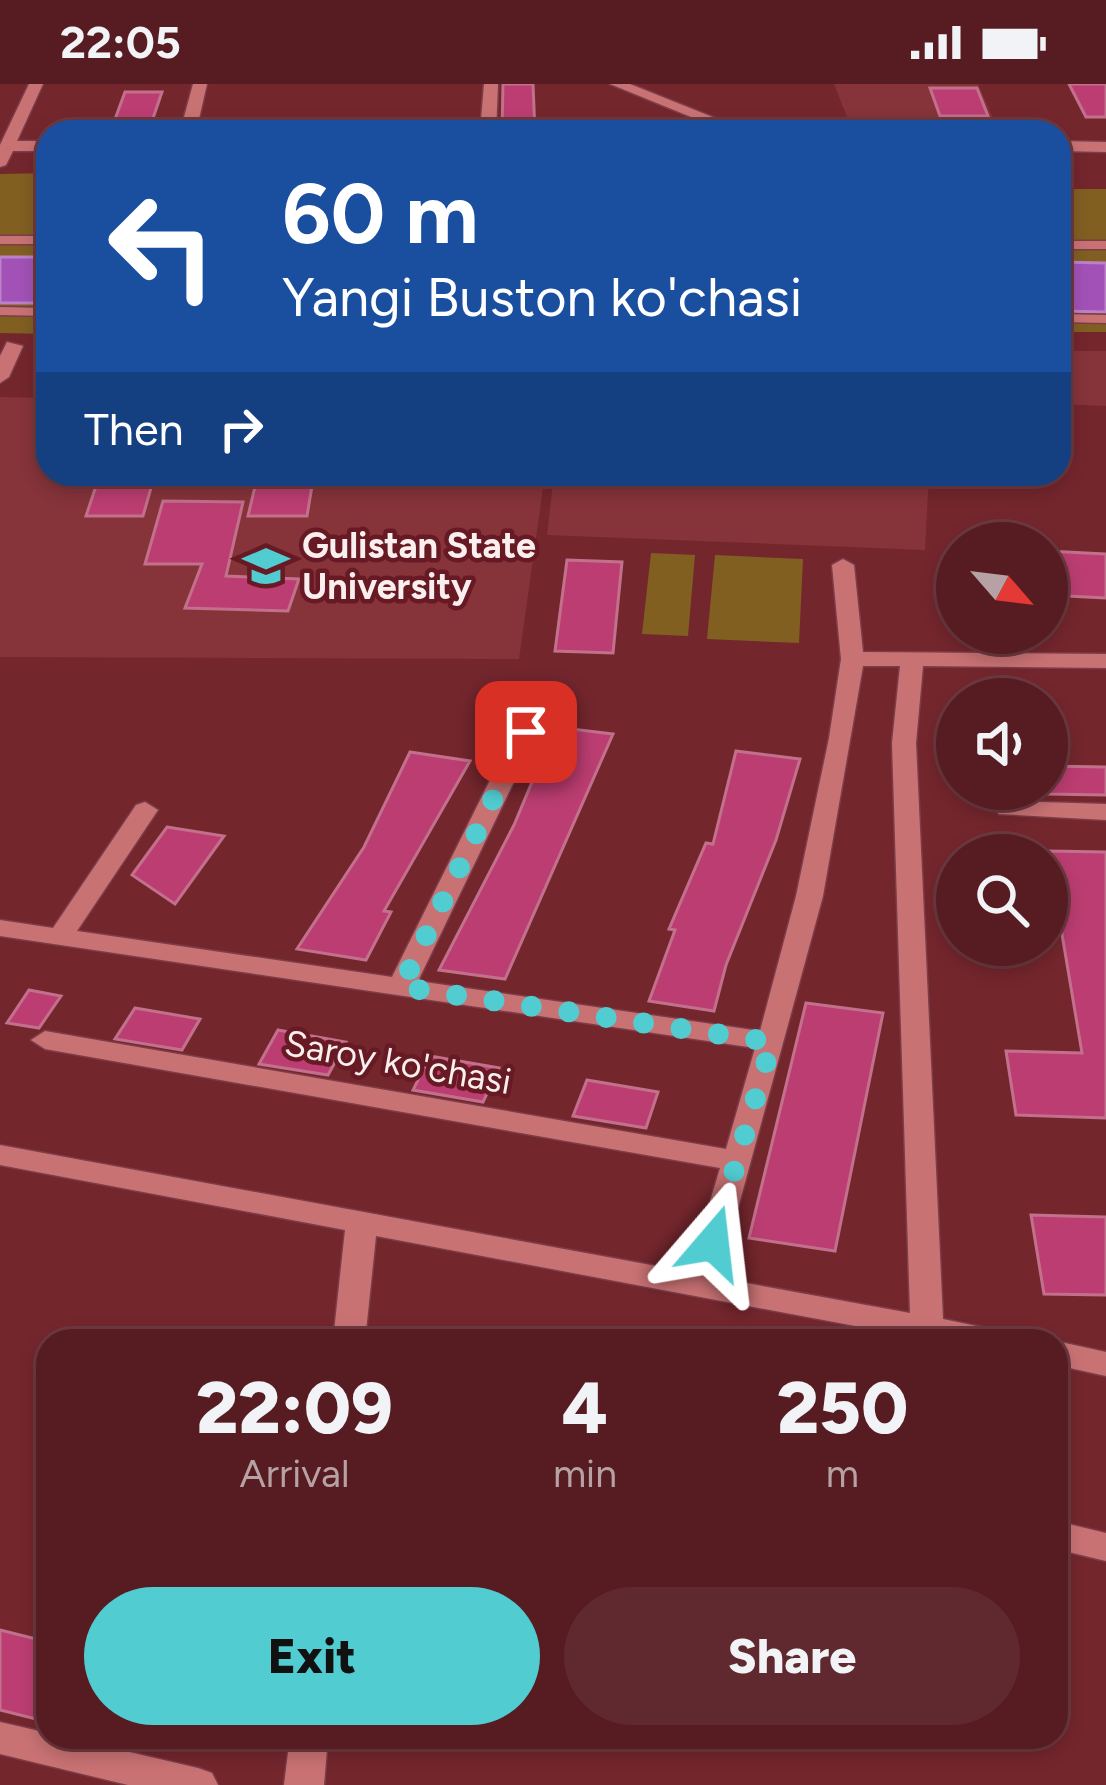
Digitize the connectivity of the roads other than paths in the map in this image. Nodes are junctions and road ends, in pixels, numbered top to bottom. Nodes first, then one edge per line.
1 (36, 84) edge
2 (200, 84) edge
3 (490, 84) edge
4 (617, 84) edge
5 (191, 120) edge
6 (488, 120) edge
7 (711, 120) edge
8 (1071, 146) edge
9 (1106, 147) edge
10 (36, 148) edge
11 (4, 154) edge
12 (1106, 161) edge
13 (1071, 162) edge
14 (0, 240) edge
15 (36, 240) edge
16 (1071, 245) edge
17 (1106, 245) edge
18 (0, 311) edge
19 (36, 312) edge
20 (1071, 318) edge
21 (1106, 319) edge
22 (14, 346) dead end
23 (0, 377) edge
24 (843, 565) dead end
25 (852, 658) junction
26 (912, 661) junction
27 (1106, 661) edge
28 (526, 732) dead end
29 (145, 810) dead end
30 (1041, 810) edge
31 (1106, 812) edge
32 (0, 928) edge
33 (60, 937) junction
34 (401, 987) junction
35 (45, 1040) dead end
36 (772, 1042) junction
37 (0, 1156) edge
38 (737, 1161) junction
39 (361, 1224) junction
40 (701, 1284) junction
41 (927, 1326) junction
42 (866, 1327) edge
43 (350, 1329) edge
44 (941, 1329) edge
45 (1068, 1356) edge
46 (1106, 1364) edge
47 (1068, 1538) edge
48 (1106, 1547) edge
49 (0, 1738) edge
50 (36, 1747) edge
51 (46, 1749) edge
52 (308, 1749) edge
53 (198, 1785) edge
54 (304, 1785) edge

1 - 11 street
2 - 5 street
3 - 6 street
4 - 7 street
8 - 9 street
10 - 11 street
12 - 13 street
14 - 15 street
16 - 17 street
18 - 19 street
20 - 21 street
22 - 23 street
24 - 25 street
25 - 26 street
25 - 36 street
26 - 27 street
26 - 41 street
28 - 34 street
29 - 33 street
30 - 31 street
32 - 33 street
33 - 34 street
34 - 36 street
35 - 38 street, Saroy ko'chasi
36 - 38 street
37 - 39 street
38 - 40 street
39 - 40 street
39 - 43 street
40 - 42 street
41 - 42 street
41 - 44 street
45 - 46 street
47 - 48 street
49 - 50 street
51 - 53 street
52 - 54 street

